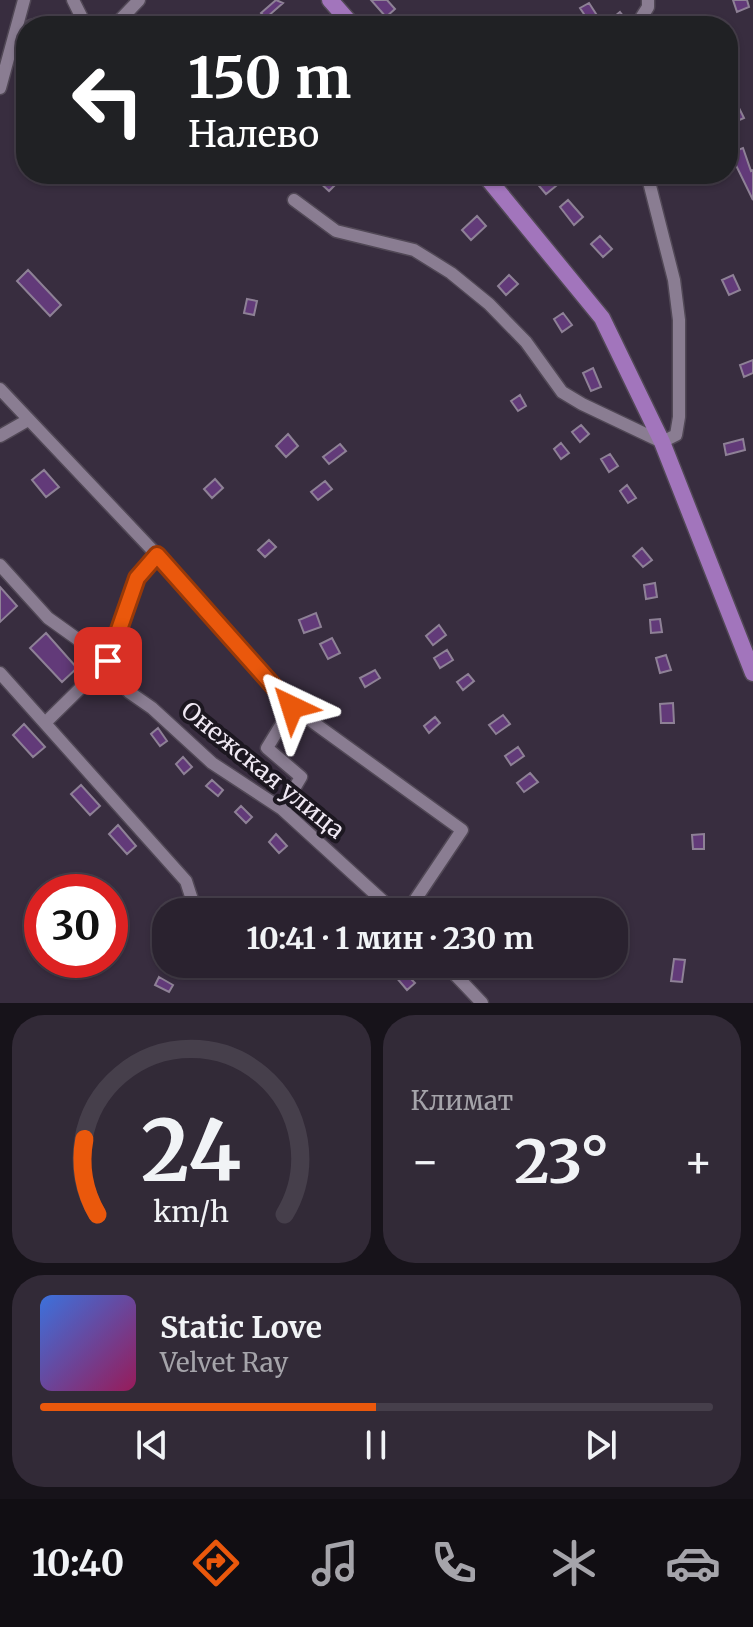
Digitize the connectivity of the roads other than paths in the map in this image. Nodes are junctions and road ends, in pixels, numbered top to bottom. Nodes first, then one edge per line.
1 (139, 0) edge
2 (330, 0) edge
3 (124, 16) edge
4 (344, 16) edge
5 (16, 41) edge
6 (4, 59) edge
7 (0, 88) edge
8 (492, 184) edge
9 (650, 184) edge
10 (294, 200) dead end
11 (0, 389) edge
12 (28, 420) junction
13 (0, 436) edge
14 (662, 442) junction
15 (157, 555) junction
16 (0, 565) edge
17 (108, 661) junction
18 (0, 673) edge
19 (753, 673) edge
20 (292, 707) junction
21 (45, 723) junction
22 (282, 809) junction
23 (191, 898) edge
24 (380, 898) edge
25 (416, 898) edge
26 (458, 978) edge
27 (482, 1003) edge

1 - 3 street
2 - 4 main road
5 - 6 street
6 - 7 street
8 - 14 main road
9 - 14 street
10 - 14 street
11 - 12 street
12 - 13 street
12 - 15 street
14 - 19 main road
15 - 17 street
15 - 20 street
16 - 17 street, Онежская улица
17 - 21 street
17 - 22 street, Онежская улица
18 - 21 street
20 - 22 street
20 - 25 street
21 - 23 street
22 - 24 street, Онежская улица
26 - 27 street

